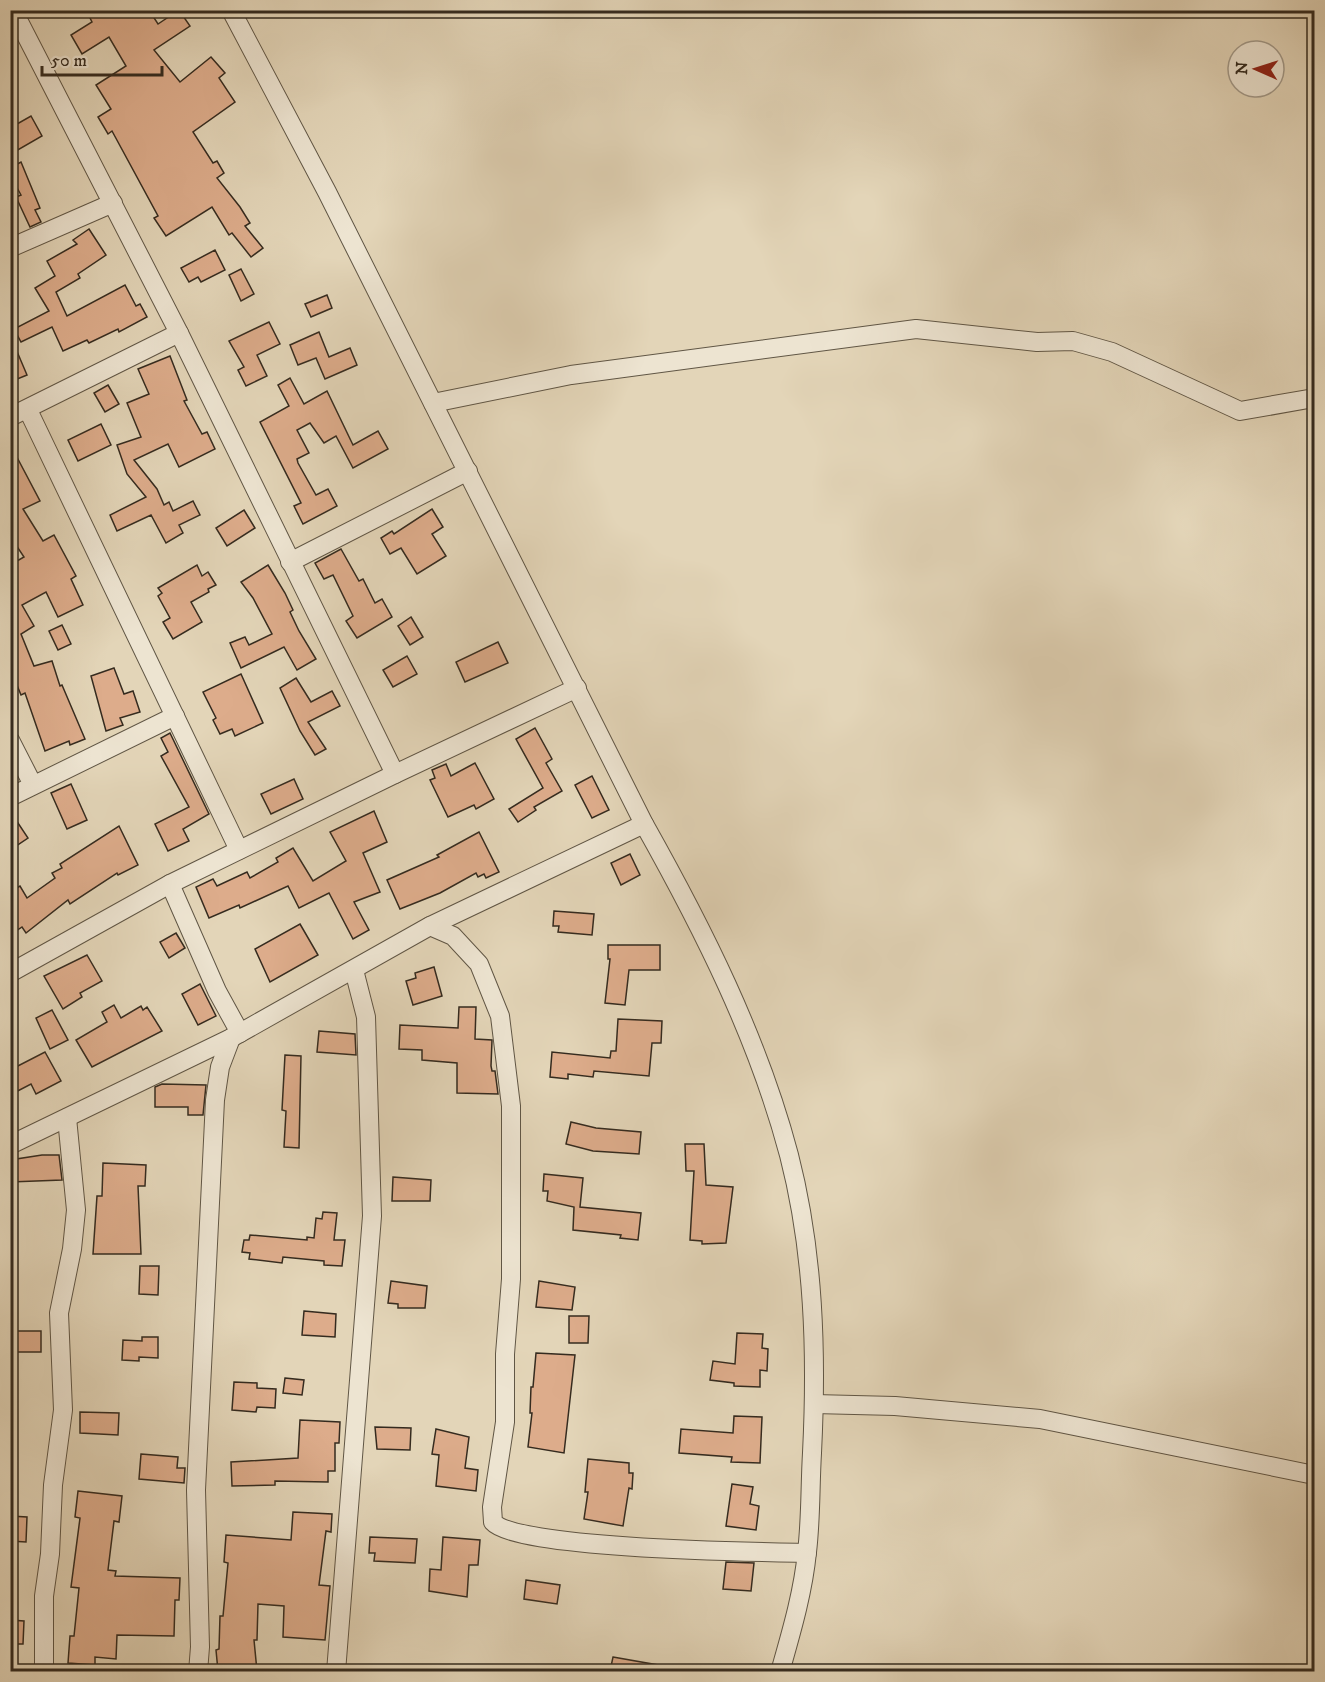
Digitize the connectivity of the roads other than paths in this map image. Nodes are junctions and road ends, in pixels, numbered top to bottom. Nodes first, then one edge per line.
1 (13, 10) edge
2 (231, 10) edge
3 (113, 203) junction
4 (10, 248) edge
5 (179, 333) junction
6 (1314, 398) edge
7 (433, 403) junction
8 (28, 410) junction
9 (10, 417) edge
10 (468, 471) junction
11 (290, 562) junction
12 (577, 688) junction
13 (175, 716) junction
14 (10, 740) edge
15 (395, 774) junction
16 (33, 785) junction
17 (10, 797) edge
18 (644, 824) junction
19 (239, 850) junction
20 (170, 884) junction
21 (430, 926) junction
22 (354, 970) junction
23 (10, 973) edge
24 (236, 1036) junction
25 (67, 1118) junction
26 (10, 1144) edge
27 (814, 1404) junction
28 (1314, 1475) edge
29 (807, 1553) junction
30 (44, 1671) edge
31 (198, 1671) edge
32 (336, 1671) edge
33 (780, 1671) edge

1 - 3 street
2 - 7 street
3 - 4 street
3 - 5 street
5 - 8 street
5 - 11 street
6 - 7 street
7 - 10 street
8 - 9 street
8 - 13 street
10 - 11 street
10 - 12 street
11 - 15 street
12 - 15 street
12 - 18 street
13 - 16 street
13 - 19 street
14 - 16 street
15 - 19 street
16 - 17 street
18 - 21 street
18 - 27 street
19 - 20 street
20 - 23 street
20 - 24 street
21 - 22 street
21 - 29 street
22 - 24 street
22 - 32 street
24 - 25 street
24 - 31 street
25 - 26 street
25 - 30 street
27 - 28 street
27 - 29 street
29 - 33 street

